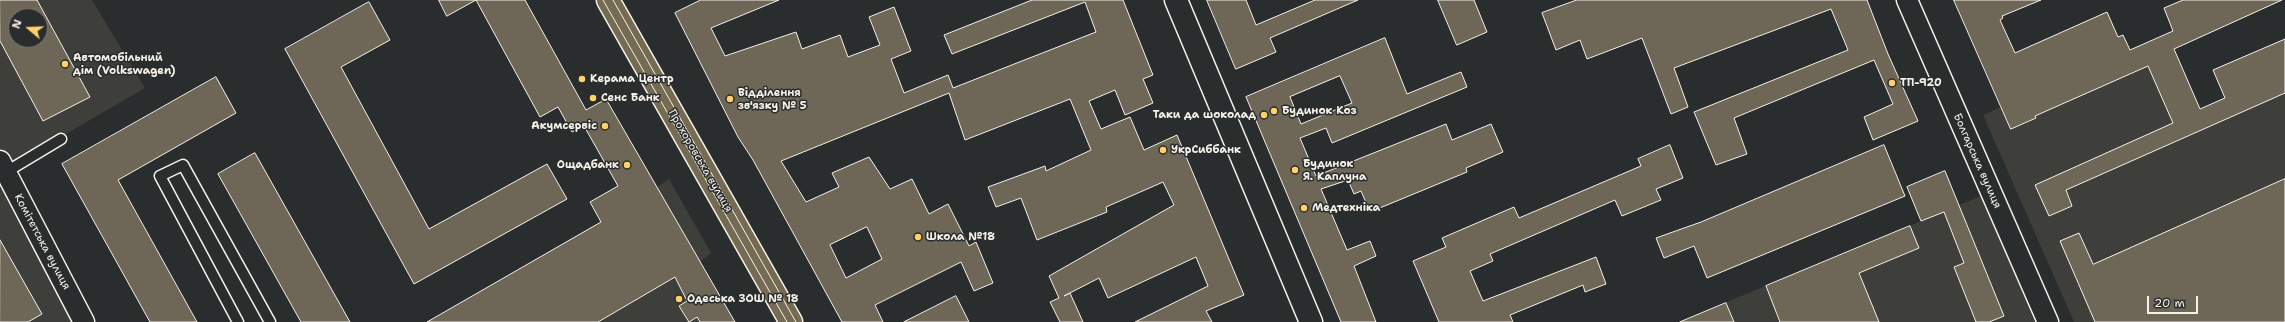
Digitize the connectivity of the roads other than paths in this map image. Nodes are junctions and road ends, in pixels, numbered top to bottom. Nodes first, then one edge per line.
1 (608, 0) edge
2 (1176, 0) edge
3 (1907, 0) edge
4 (61, 139) dead end
5 (3, 167) edge
6 (84, 322) edge
7 (238, 322) edge
8 (270, 322) edge
9 (791, 322) edge
10 (1311, 322) edge
11 (2048, 322) edge

1 - 9 main road, Прохоровська вулиця
2 - 10 main road
3 - 11 street, Болгарська вулиця
4 - 5 lane
5 - 6 street, Комітетська вулиця
7 - 8 lane

